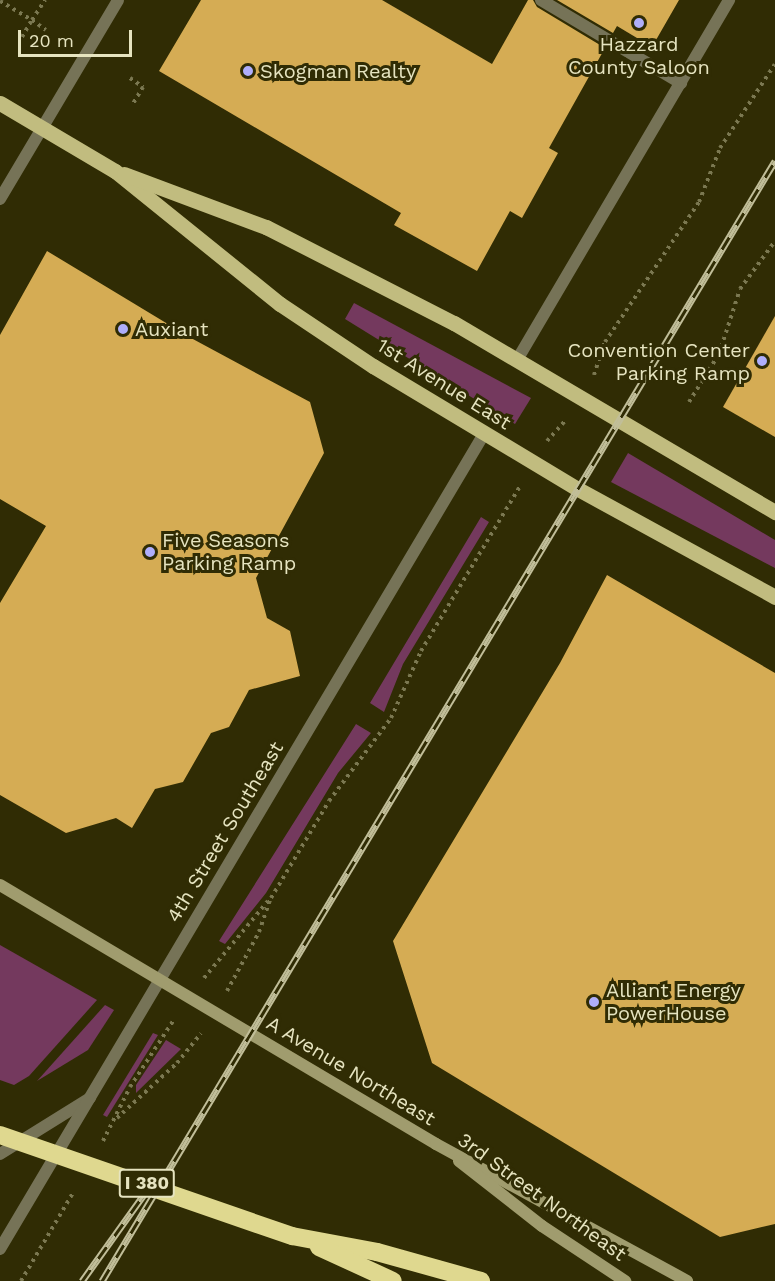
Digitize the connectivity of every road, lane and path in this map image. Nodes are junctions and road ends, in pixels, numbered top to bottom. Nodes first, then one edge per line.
1 (45, 0) edge
2 (118, 0) edge
3 (541, 0) edge
4 (729, 0) edge
5 (0, 1) edge
6 (32, 20) junction
7 (46, 30) dead end
8 (22, 37) dead end
9 (775, 64) edge
10 (130, 78) dead end
11 (681, 83) junction
12 (0, 104) edge
13 (132, 105) dead end
14 (42, 128) junction
15 (116, 171) junction
16 (0, 199) edge
17 (775, 241) edge
18 (517, 360) junction
19 (592, 379) dead end
20 (689, 402) dead end
21 (570, 415) dead end
22 (484, 434) junction
23 (544, 445) dead end
24 (515, 494) dead end
25 (775, 512) edge
26 (775, 597) edge
27 (0, 885) edge
28 (271, 898) dead end
29 (90, 1098) junction
30 (117, 1118) dead end
31 (0, 1135) edge
32 (436, 1144) junction
33 (100, 1146) dead end
34 (0, 1154) edge
35 (77, 1185) dead end
36 (292, 1236) junction
37 (0, 1249) edge
38 (21, 1281) edge
39 (393, 1281) edge
40 (481, 1281) edge
41 (625, 1281) edge
42 (687, 1281) edge

1 - 6 path
2 - 14 street
3 - 11 street
4 - 11 street
5 - 6 path
6 - 7 path
6 - 8 path
9 - 19 path
10 - 13 path
11 - 18 street
12 - 14 main road, 1st Avenue East
14 - 15 main road, 1st Avenue East
14 - 16 street
15 - 18 main road, 1st Avenue East
15 - 22 main road, 1st Avenue East
17 - 20 path
18 - 25 main road, 1st Avenue East
21 - 23 path
22 - 26 main road, 1st Avenue East
22 - 29 street, 4th Street Southeast
24 - 28 path
27 - 32 street, A Avenue Northeast
29 - 34 street
29 - 37 street, 4th Street Southeast
30 - 33 path
31 - 36 highway, I 380
32 - 41 street, 3rd Street Northeast
32 - 42 street, A Avenue Northeast
35 - 38 path
36 - 39 highway, I 380
36 - 40 highway

